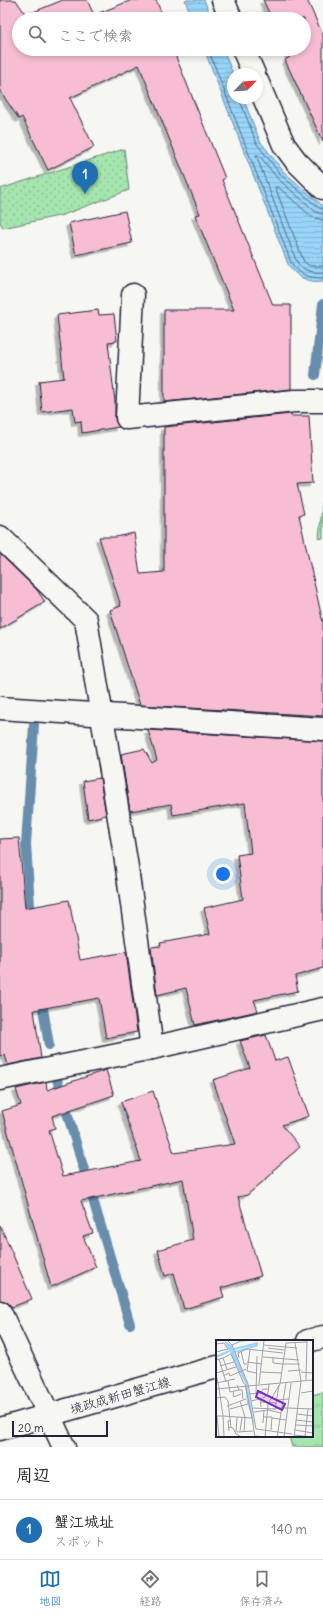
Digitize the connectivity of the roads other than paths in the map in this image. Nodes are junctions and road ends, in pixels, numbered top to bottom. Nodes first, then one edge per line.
1 (223, 0) edge
2 (228, 12) edge
3 (246, 56) edge
4 (251, 68) edge
5 (263, 95) edge
6 (323, 188) edge
7 (133, 296) dead end
8 (323, 401) edge
9 (0, 537) edge
10 (0, 708) edge
11 (102, 713) junction
12 (323, 728) edge
13 (323, 1009) edge
14 (152, 1048) junction
15 (0, 1079) edge
16 (0, 1312) edge
17 (323, 1337) edge
18 (312, 1340) edge
19 (216, 1367) edge
20 (49, 1415) junction
21 (0, 1429) edge
22 (64, 1447) edge

1 - 2 street
3 - 4 street
5 - 6 street
7 - 8 street
9 - 11 street
10 - 11 street
11 - 12 street
11 - 14 street
13 - 14 street
14 - 15 street
16 - 20 street
17 - 18 street
19 - 20 street, 境政成新田蟹江線
20 - 21 street, 境政成新田蟹江線
20 - 22 street

